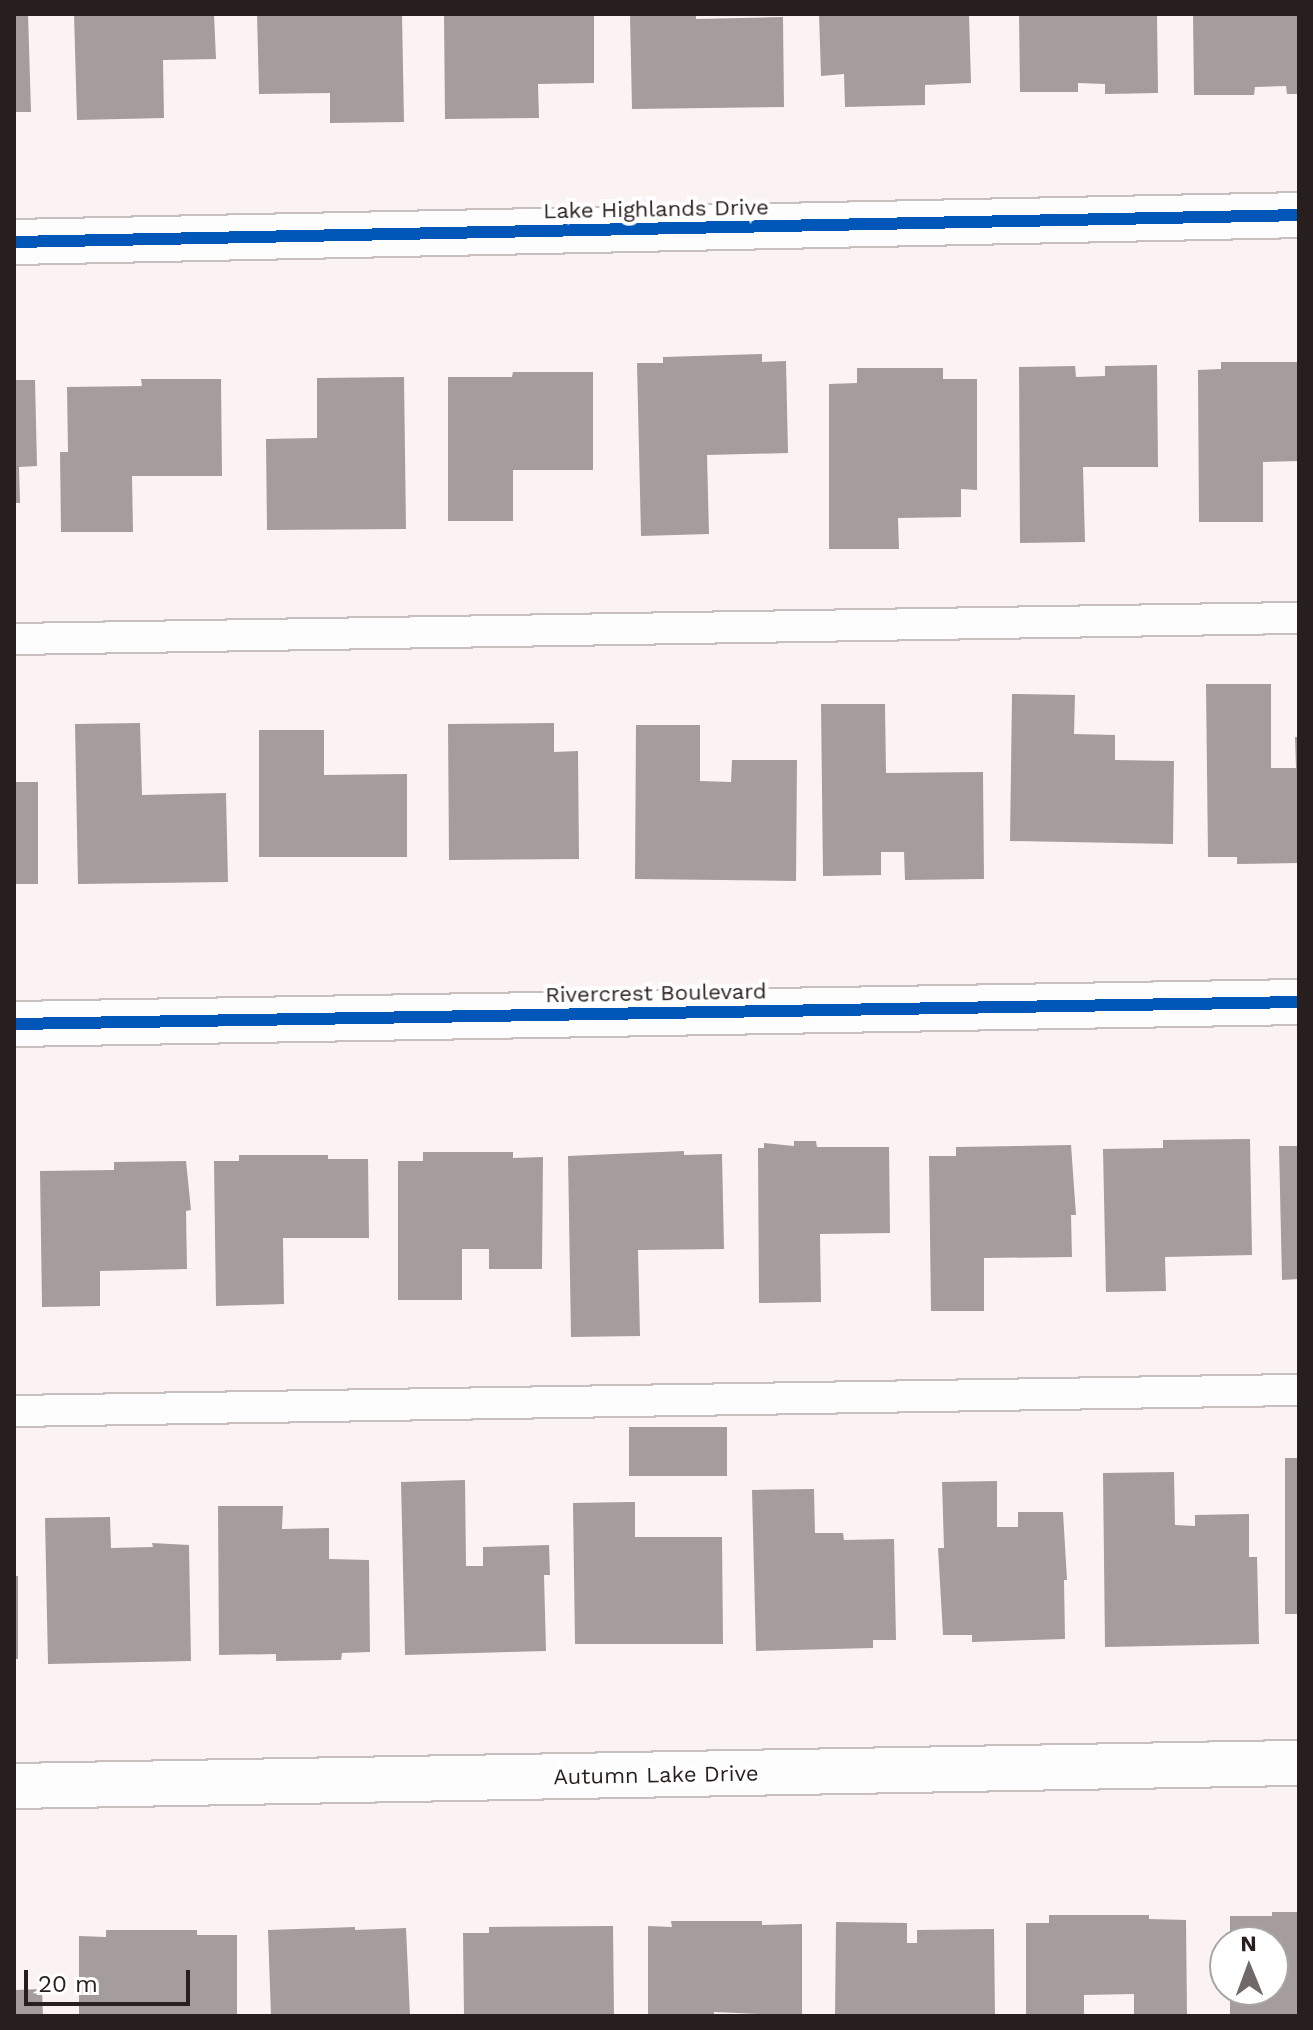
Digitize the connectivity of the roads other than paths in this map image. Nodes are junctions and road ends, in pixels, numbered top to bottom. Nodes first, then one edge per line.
1 (1299, 215) edge
2 (14, 242) edge
3 (1299, 618) edge
4 (14, 639) edge
5 (1299, 1002) edge
6 (14, 1024) edge
7 (1299, 1390) edge
8 (14, 1411) edge
9 (1299, 1763) edge
10 (14, 1786) edge

1 - 2 street, Lake Highlands Drive
3 - 4 lane
5 - 6 street, Rivercrest Boulevard
7 - 8 lane
9 - 10 street, Autumn Lake Drive

